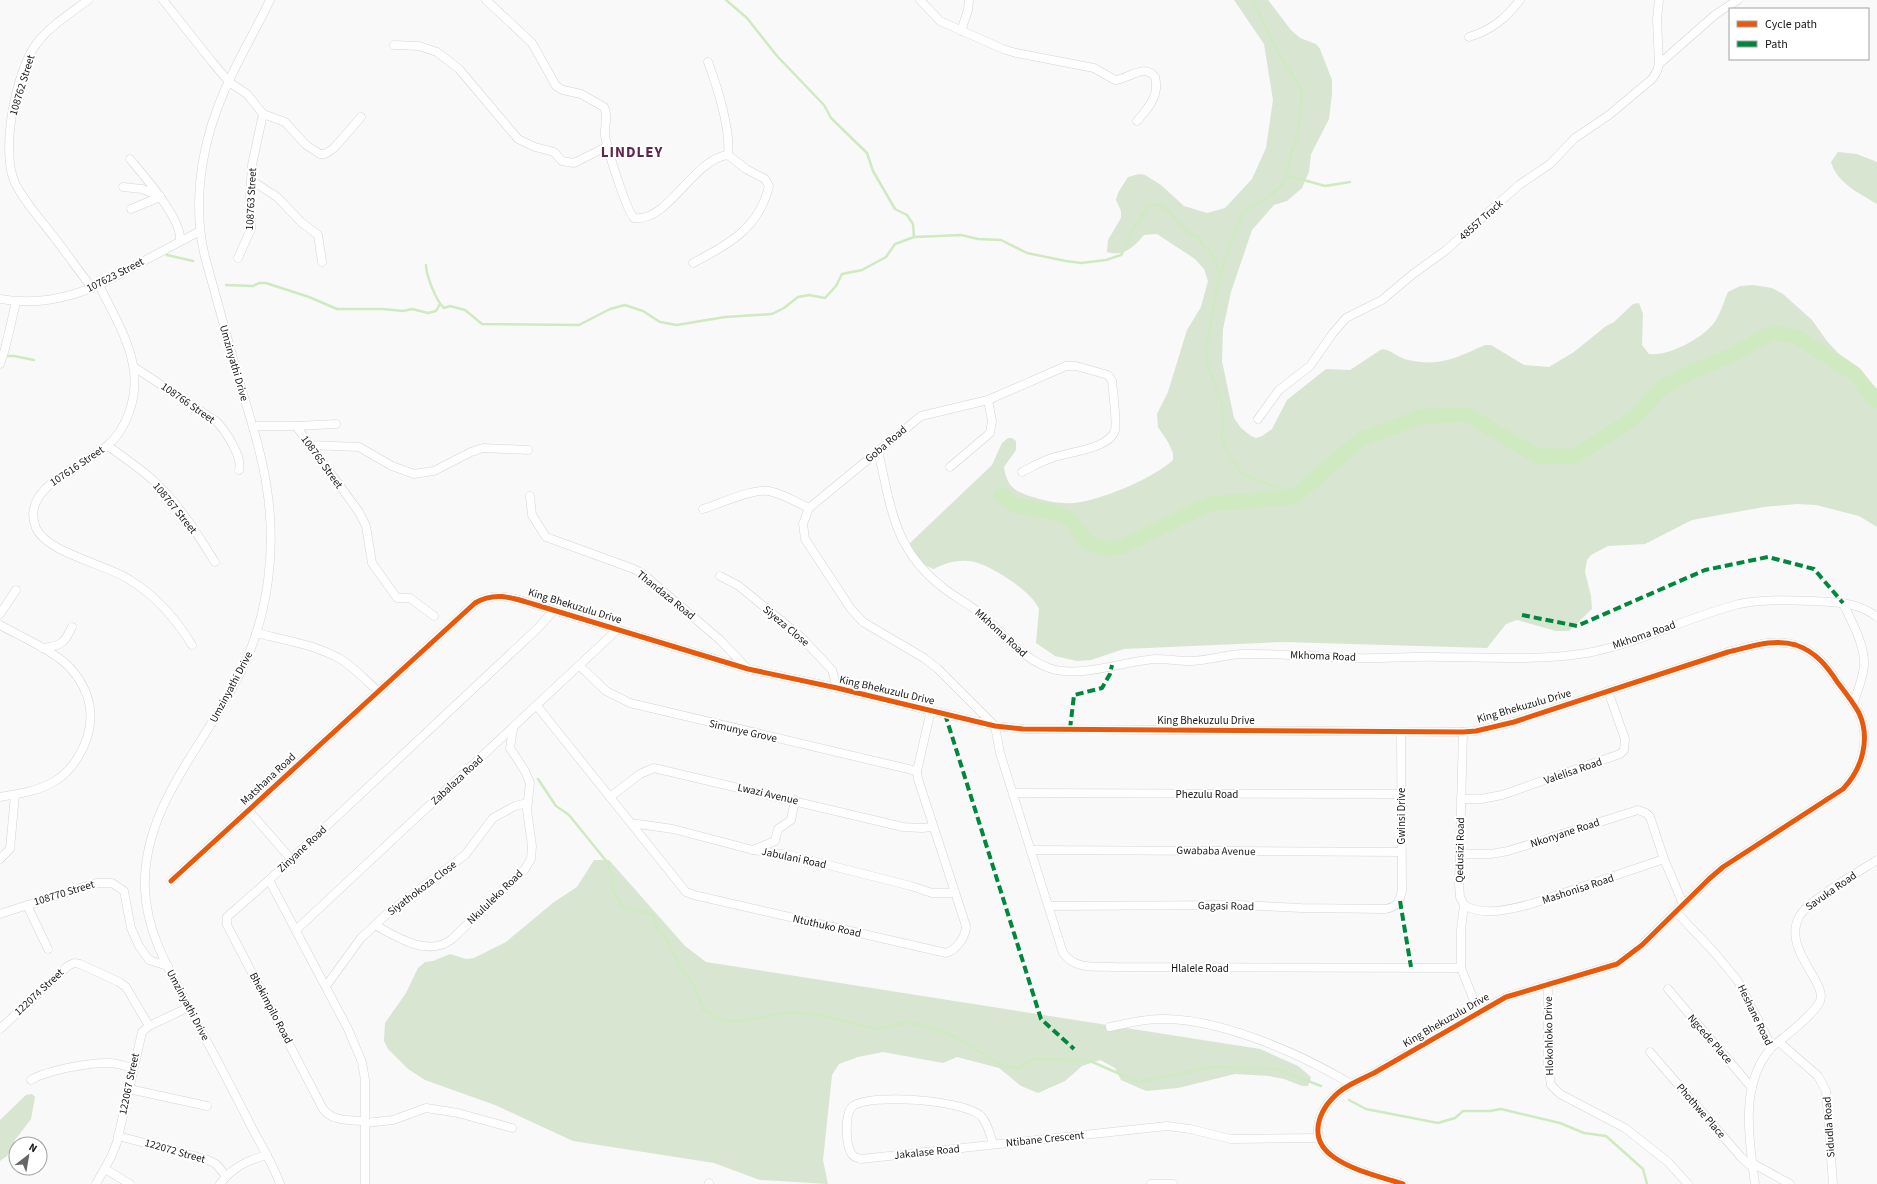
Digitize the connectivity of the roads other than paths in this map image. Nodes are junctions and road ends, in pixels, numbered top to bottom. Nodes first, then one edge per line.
1 (88, 0) edge
2 (163, 0) edge
3 (270, 0) edge
4 (486, 0) edge
5 (920, 0) edge
6 (968, 0) edge
7 (1520, 0) edge
8 (1659, 0) edge
9 (1738, 0) edge
10 (961, 31) junction
11 (1469, 37) dead end
12 (394, 46) dead end
13 (708, 62) dead end
14 (1659, 64) junction
15 (229, 82) junction
16 (263, 114) junction
17 (361, 117) dead end
18 (1137, 121) dead end
19 (608, 146) junction
20 (728, 155) junction
21 (130, 159) dead end
22 (251, 180) junction
23 (123, 187) dead end
24 (160, 197) junction
25 (131, 209) dead end
26 (200, 231) junction
27 (180, 240) junction
28 (238, 258) dead end
29 (322, 262) dead end
30 (693, 263) dead end
31 (95, 287) junction
32 (0, 300) edge
33 (16, 302) junction
34 (1, 363) edge
35 (134, 367) junction
36 (988, 400) junction
37 (1258, 419) dead end
38 (336, 424) dead end
39 (253, 426) junction
40 (296, 426) junction
41 (308, 445) junction
42 (108, 446) junction
43 (528, 450) dead end
44 (878, 451) junction
45 (950, 466) dead end
46 (239, 470) dead end
47 (1022, 472) dead end
48 (530, 496) dead end
49 (809, 508) junction
50 (703, 509) dead end
51 (215, 562) dead end
52 (720, 576) dead end
53 (16, 590) dead end
54 (1843, 603) junction
55 (554, 610) junction
56 (0, 614) edge
57 (434, 616) dead end
58 (1877, 617) edge
59 (0, 625) edge
60 (72, 626) dead end
61 (618, 629) junction
62 (256, 633) junction
63 (192, 645) dead end
64 (42, 648) junction
65 (580, 666) junction
66 (748, 669) junction
67 (837, 688) junction
68 (1608, 691) junction
69 (378, 692) junction
70 (1853, 704) junction
71 (537, 706) junction
72 (931, 710) junction
73 (995, 726) junction
74 (513, 728) junction
75 (1402, 732) junction
76 (1463, 732) junction
77 (917, 772) junction
78 (1013, 793) junction
79 (16, 794) junction
80 (1401, 794) junction
81 (0, 797) edge
82 (610, 797) junction
83 (1460, 799) junction
84 (795, 800) junction
85 (527, 803) junction
86 (249, 811) junction
87 (632, 823) junction
88 (933, 827) junction
89 (754, 850) junction
90 (1031, 850) junction
91 (1401, 852) junction
92 (1460, 854) junction
93 (0, 859) edge
94 (291, 859) junction
95 (1664, 859) junction
96 (1877, 860) edge
97 (269, 880) junction
98 (171, 881) dead end
99 (956, 893) junction
100 (1400, 901) joint
101 (1683, 904) junction
102 (27, 905) junction
103 (1464, 905) junction
104 (1049, 906) junction
105 (1676, 912) junction
106 (0, 914) edge
107 (375, 925) junction
108 (296, 930) junction
109 (48, 949) dead end
110 (168, 966) junction
111 (1461, 968) junction
112 (1548, 984) junction
113 (326, 986) junction
114 (1668, 990) dead end
115 (189, 1007) junction
116 (1479, 1013) junction
117 (149, 1026) junction
118 (1110, 1027) dead end
119 (0, 1029) edge
120 (1776, 1044) junction
121 (1650, 1052) dead end
122 (133, 1068) junction
123 (31, 1080) dead end
124 (1351, 1084) junction
125 (1752, 1088) junction
126 (129, 1089) junction
127 (207, 1106) dead end
128 (365, 1122) junction
129 (512, 1128) dead end
130 (118, 1136) junction
131 (1318, 1138) junction
132 (993, 1144) junction
133 (266, 1155) junction
134 (861, 1159) joint
135 (1752, 1166) junction
136 (105, 1169) junction
137 (226, 1176) junction
138 (96, 1184) edge
139 (130, 1184) edge
140 (220, 1184) edge
141 (280, 1184) edge
142 (365, 1184) edge
143 (1151, 1184) edge
144 (1173, 1184) edge
145 (1403, 1184) edge
146 (1688, 1184) edge
147 (1755, 1184) edge
148 (1790, 1184) edge
149 (1833, 1184) edge

1 - 31 street, 108762 Street
2 - 15 street
3 - 15 street, Umzinyathi Drive
4 - 19 street
5 - 10 street
6 - 10 street
7 - 11 street
8 - 14 street
9 - 14 street
10 - 18 street
12 - 19 street
13 - 20 street
14 - 37 street, 48557 Track
15 - 16 street
15 - 26 street, Umzinyathi Drive
16 - 17 street
16 - 22 street, 108763 Street
19 - 20 street
20 - 30 street
21 - 24 street
22 - 28 street, 108763 Street
22 - 29 street
23 - 24 street
24 - 25 street
24 - 27 street
26 - 27 street, 107623 Street
26 - 39 street, Umzinyathi Drive
27 - 31 street, 107623 Street
31 - 33 street, 107623 Street
31 - 35 street, 107616 Street
32 - 33 street, 107623 Street
33 - 34 street
35 - 42 street, 107616 Street
35 - 46 street, 108766 Street
36 - 44 street, Goba Road
36 - 45 street
36 - 47 street, Goba Road
38 - 40 street
39 - 40 street, 108765 Street
39 - 62 street, Umzinyathi Drive
40 - 41 street, 108765 Street
41 - 43 street
41 - 57 street, 108765 Street
42 - 51 street, 108767 Street
42 - 63 street, 107616 Street
44 - 49 street, Goba Road
44 - 54 street, Mkhoma Road
48 - 66 street, Thandaza Road
49 - 50 street
49 - 73 street
52 - 67 street, Siyeza Close
53 - 56 street
54 - 58 street, Mkhoma Road
54 - 70 street
55 - 61 street, King Bhekuzulu Drive
55 - 69 street, King Bhekuzulu Drive
55 - 94 street, Zinyane Road
59 - 64 street
60 - 64 street
61 - 65 street, Zabalaza Road
61 - 66 street, King Bhekuzulu Drive
62 - 69 street
62 - 110 street, Umzinyathi Drive
64 - 79 street
65 - 71 street, Zabalaza Road
65 - 77 street, Simunye Grove
66 - 67 street, King Bhekuzulu Drive
67 - 72 street, King Bhekuzulu Drive
68 - 70 street, King Bhekuzulu Drive
68 - 76 street, King Bhekuzulu Drive
68 - 83 street, Valelisa Road
69 - 86 street, Matshana Road
70 - 101 street, King Bhekuzulu Drive
71 - 74 street, Zabalaza Road
71 - 82 street, Ntuthuko Road
72 - 73 street, King Bhekuzulu Drive
72 - 77 street, Ntuthuko Road
73 - 75 street, King Bhekuzulu Drive
73 - 78 street, Hlalele Road
74 - 85 street, Nkululeko Road
74 - 108 street, Zabalaza Road
75 - 76 street, King Bhekuzulu Drive
75 - 80 street, Gwinsi Drive
76 - 83 street, Qedusizi Road
77 - 88 street, Ntuthuko Road
78 - 80 street, Phezulu Road
78 - 90 street, Hlalele Road
79 - 81 street
79 - 93 street
80 - 91 street, Gwinsi Drive
82 - 84 street, Lwazi Avenue
82 - 87 street, Ntuthuko Road
83 - 92 street, Qedusizi Road
84 - 88 street, Lwazi Avenue
84 - 89 street
85 - 107 street, Siyathokoza Close
85 - 107 street, Nkululeko Road
86 - 94 street
86 - 98 street, Matshana Road
87 - 89 street, Jabulani Road
87 - 99 street, Ntuthuko Road
88 - 99 street, Ntuthuko Road
89 - 99 street, Jabulani Road
90 - 91 street, Gwababa Avenue
90 - 104 street, Hlalele Road
91 - 100 street, Gwinsi Drive
92 - 95 street, Nkonyane Road
92 - 103 street, Qedusizi Road
94 - 97 street, Zinyane Road
95 - 101 street
95 - 103 street, Mashonisa Road
96 - 120 street, Savuka Road
97 - 108 street, Zinyane Road
97 - 128 street, Bhekimpilo Road
100 - 104 street, Gagasi Road
101 - 105 street, King Bhekuzulu Drive
102 - 106 street, 108770 Street
102 - 109 street, 108770 Street
102 - 110 street, 108770 Street
103 - 111 street, Qedusizi Road
104 - 111 street, Hlalele Road
105 - 112 street, King Bhekuzulu Drive
105 - 120 street, Heshane Road
107 - 113 street, Siyathokoza Close
108 - 113 street, Zinyane Road
110 - 115 street, Umzinyathi Drive
111 - 116 street
112 - 116 street, King Bhekuzulu Drive
112 - 146 street, Hlokohloko Drive
113 - 128 street, Zinyane Road
114 - 125 street, Ngcede Place
115 - 117 street
115 - 133 street, Umzinyathi Drive
116 - 124 street, King Bhekuzulu Drive
117 - 119 street, 122074 Street
117 - 122 street, 122067 Street
118 - 124 street
120 - 125 street, Heshane Road
120 - 149 street, Sidudla Road
121 - 135 street, Phothwe Place
122 - 123 street
122 - 126 street, 122067 Street
124 - 131 street, King Bhekuzulu Drive
125 - 135 street, Heshane Road
126 - 127 street
126 - 130 street, 122067 Street
128 - 129 street, Bhekimpilo Road
128 - 142 street, Zinyane Road
130 - 136 street, 122067 Street
130 - 137 street, 122072 Street
131 - 132 street, Ntibane Crescent
131 - 145 street
132 - 134 street, Jakalase Road
132 - 134 street, Ntibane Crescent
133 - 137 street
133 - 141 street, Umzinyathi Drive
135 - 147 street, Heshane Road
135 - 148 street, Phothwe Place
136 - 138 street, 122067 Street
136 - 139 street
137 - 140 street
143 - 144 street

